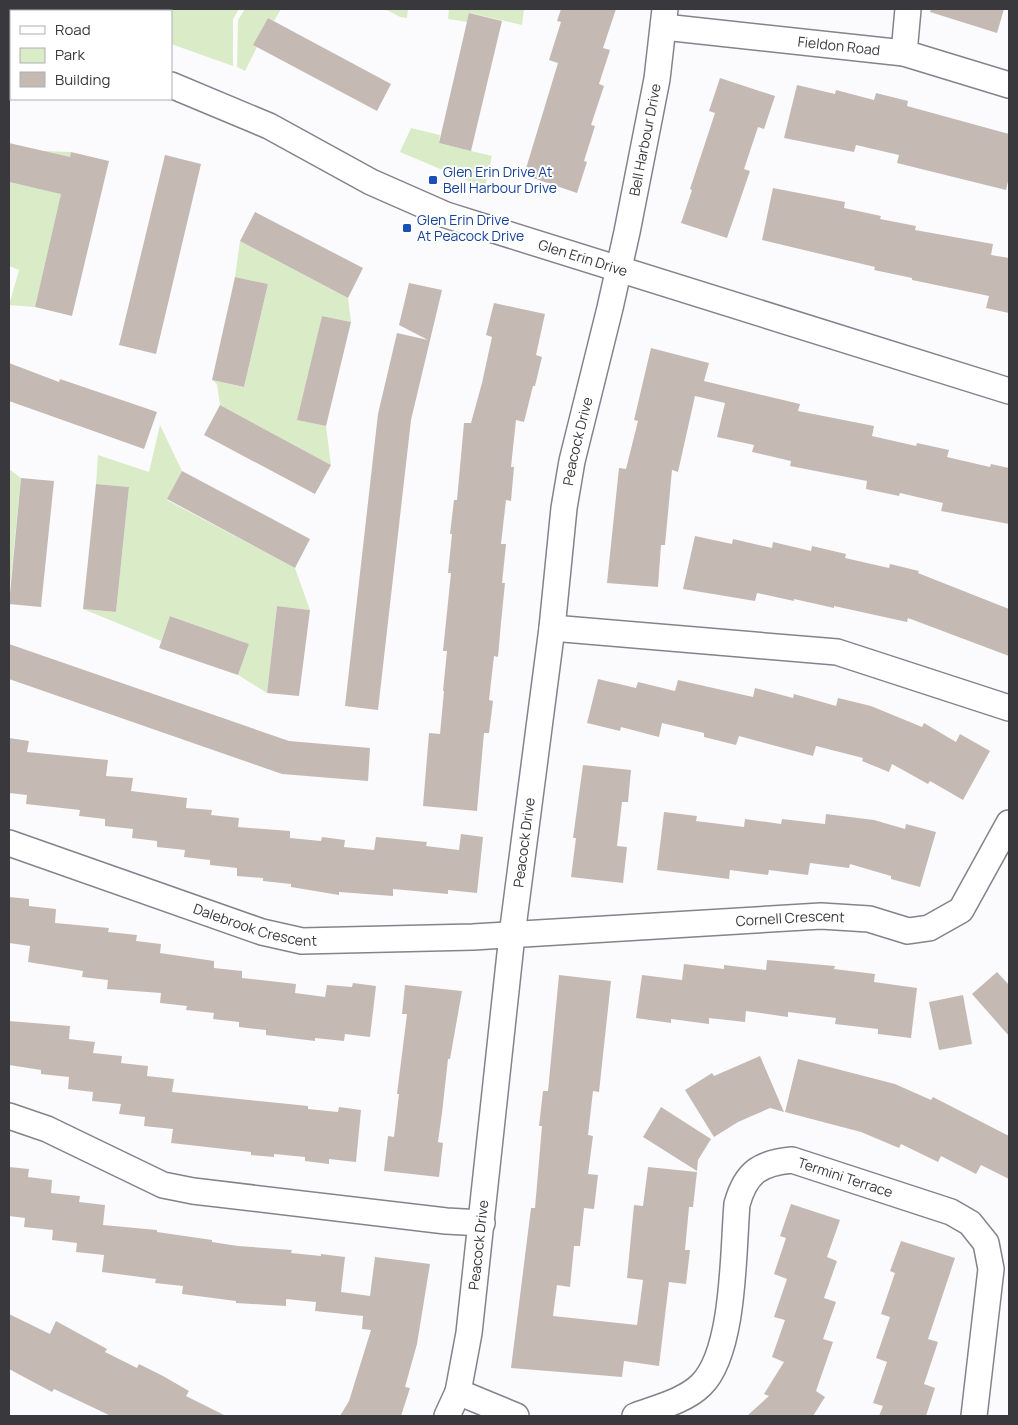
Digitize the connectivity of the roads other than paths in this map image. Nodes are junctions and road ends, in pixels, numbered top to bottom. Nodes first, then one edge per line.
1 (908, 9) edge
2 (664, 18) edge
3 (904, 53) junction
4 (172, 85) edge
5 (1009, 85) edge
6 (619, 270) junction
7 (1009, 391) edge
8 (552, 628) junction
9 (1009, 708) edge
10 (1009, 823) edge
11 (9, 843) edge
12 (512, 935) junction
13 (9, 1116) edge
14 (482, 1223) junction
15 (458, 1392) junction
16 (447, 1416) edge
17 (516, 1416) edge
18 (635, 1416) edge
19 (974, 1416) edge

1 - 3 street
2 - 3 street, Fieldon Road
2 - 6 street, Bell Harbour Drive
3 - 5 street, Fieldon Road
4 - 6 street, Glen Erin Drive
6 - 7 street, Glen Erin Drive
6 - 8 street, Peacock Drive
8 - 9 street
8 - 12 street, Peacock Drive
10 - 12 street, Cornell Crescent
11 - 12 street, Dalebrook Crescent
12 - 14 street, Peacock Drive
13 - 14 street
14 - 15 street, Peacock Drive
15 - 16 street, Peacock Drive
15 - 17 street
18 - 19 street, Termini Terrace

